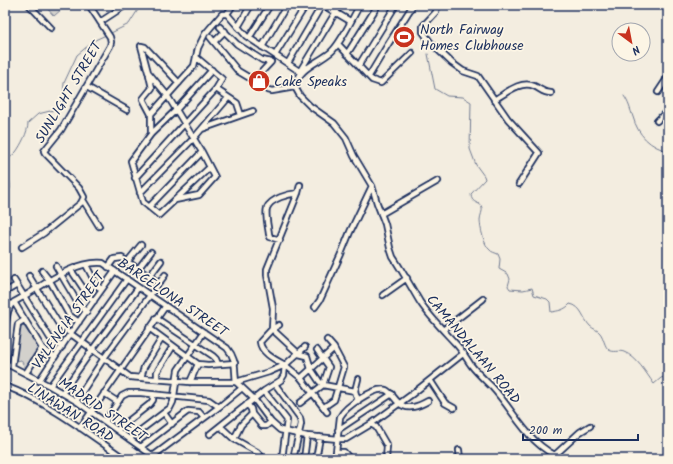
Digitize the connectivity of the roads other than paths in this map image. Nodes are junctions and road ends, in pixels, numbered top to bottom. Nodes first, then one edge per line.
1 (29, 5) edge
2 (89, 5) edge
3 (126, 5) edge
4 (233, 5) edge
5 (251, 5) edge
6 (270, 5) edge
7 (287, 5) edge
8 (306, 5) edge
9 (323, 5) edge
10 (340, 5) edge
11 (360, 5) edge
12 (378, 5) edge
13 (396, 5) edge
14 (413, 5) edge
15 (437, 5) edge
16 (335, 12) junction
17 (227, 14) junction
18 (350, 21) junction
19 (100, 22) junction
20 (220, 27) dead end
21 (238, 27) junction
22 (51, 28) dead end
23 (225, 31) junction
24 (210, 37) dead end
25 (249, 38) junction
26 (214, 42) junction
27 (338, 44) junction
28 (262, 47) junction
29 (412, 53) dead end
30 (347, 54) junction
31 (275, 55) junction
32 (196, 57) junction
33 (288, 64) junction
34 (359, 65) junction
35 (212, 70) junction
36 (148, 72) junction
37 (301, 72) junction
38 (369, 76) junction
39 (668, 77) edge
40 (255, 79) junction
41 (179, 83) junction
42 (87, 87) junction
43 (295, 87) junction
44 (216, 89) junction
45 (551, 92) dead end
46 (658, 92) dead end
47 (167, 95) junction
48 (228, 98) junction
49 (494, 100) junction
50 (127, 110) dead end
51 (176, 110) junction
52 (668, 110) edge
53 (253, 111) dead end
54 (151, 114) junction
55 (241, 115) junction
56 (657, 121) dead end
57 (185, 124) junction
58 (200, 130) junction
59 (151, 134) junction
60 (194, 138) junction
61 (202, 152) junction
62 (209, 168) junction
63 (135, 178) junction
64 (438, 181) dead end
65 (519, 184) dead end
66 (300, 185) dead end
67 (372, 186) junction
68 (140, 193) junction
69 (298, 193) junction
70 (83, 200) junction
71 (175, 200) junction
72 (149, 208) junction
73 (381, 214) junction
74 (99, 226) dead end
75 (280, 240) junction
76 (141, 245) dead end
77 (22, 247) dead end
78 (151, 252) dead end
79 (161, 261) dead end
80 (128, 262) junction
81 (86, 265) junction
82 (56, 266) dead end
83 (108, 266) junction
84 (138, 269) junction
85 (71, 270) junction
86 (42, 271) dead end
87 (115, 271) junction
88 (60, 275) junction
89 (165, 275) dead end
90 (29, 276) dead end
91 (149, 277) junction
92 (407, 278) junction
93 (127, 279) junction
94 (14, 280) dead end
95 (50, 281) junction
96 (159, 283) junction
97 (17, 285) junction
98 (138, 288) junction
99 (37, 289) junction
100 (102, 289) junction
101 (5, 292) edge
102 (149, 295) junction
103 (383, 295) dead end
104 (25, 296) junction
105 (483, 299) dead end
106 (94, 301) junction
107 (14, 302) junction
108 (165, 306) junction
109 (315, 307) dead end
110 (87, 312) junction
111 (156, 318) junction
112 (24, 320) junction
113 (79, 322) junction
114 (279, 325) dead end
115 (149, 328) junction
116 (272, 329) junction
117 (5, 330) edge
118 (443, 330) junction
119 (204, 332) junction
120 (70, 334) junction
121 (162, 338) junction
122 (327, 340) dead end
123 (82, 343) junction
124 (196, 344) junction
125 (174, 346) junction
126 (62, 347) junction
127 (306, 347) dead end
128 (42, 348) junction
129 (334, 348) junction
130 (92, 350) junction
131 (317, 350) dead end
132 (464, 353) junction
133 (299, 354) junction
134 (187, 356) junction
135 (55, 357) junction
136 (104, 358) junction
137 (323, 359) junction
138 (5, 363) edge
139 (235, 363) junction
140 (198, 364) junction
141 (218, 364) junction
142 (285, 365) junction
143 (12, 366) junction
144 (311, 369) junction
145 (120, 370) junction
146 (26, 373) junction
147 (141, 378) junction
148 (301, 378) junction
149 (157, 379) junction
150 (358, 379) dead end
151 (430, 380) junction
152 (39, 381) junction
153 (176, 381) junction
154 (190, 382) junction
155 (236, 382) junction
156 (275, 384) junction
157 (323, 385) junction
158 (5, 386) edge
159 (50, 386) junction
160 (338, 387) junction
161 (242, 388) junction
162 (264, 391) junction
163 (354, 391) junction
164 (62, 393) junction
165 (104, 393) junction
166 (313, 393) junction
167 (392, 394) junction
168 (153, 395) junction
169 (174, 396) junction
170 (254, 399) junction
171 (76, 401) junction
172 (358, 401) junction
173 (428, 401) dead end
174 (118, 402) junction
175 (300, 403) dead end
176 (247, 404) junction
177 (399, 404) junction
178 (219, 407) junction
179 (324, 407) junction
180 (454, 408) dead end
181 (91, 412) junction
182 (327, 412) dead end
183 (164, 413) junction
184 (252, 414) junction
185 (204, 418) junction
186 (104, 421) junction
187 (271, 422) junction
188 (172, 424) junction
189 (371, 424) junction
190 (220, 426) junction
191 (590, 426) dead end
192 (80, 428) junction
193 (117, 430) junction
194 (338, 430) junction
195 (285, 432) junction
196 (210, 434) dead end
197 (298, 434) junction
198 (307, 436) junction
199 (320, 437) junction
200 (335, 438) junction
201 (129, 439) junction
202 (234, 439) junction
203 (141, 447) junction
204 (458, 450) dead end
205 (336, 452) junction
206 (556, 457) edge
207 (124, 459) edge
208 (264, 459) edge
209 (282, 459) edge
210 (293, 459) edge
211 (304, 459) edge
212 (316, 459) edge
213 (336, 459) edge
214 (350, 459) edge
215 (386, 459) edge
216 (460, 459) edge
217 (564, 459) edge

1 - 22 street
2 - 19 street, SUNLIGHT STREET
3 - 19 street
4 - 17 street
5 - 21 street
6 - 25 street
7 - 28 street
8 - 31 street
9 - 16 street
9 - 33 street
10 - 16 street
11 - 18 street
12 - 30 street
13 - 34 street
14 - 38 street
15 - 49 street
16 - 18 street
16 - 37 street
17 - 21 street
17 - 32 street
18 - 27 street
19 - 42 street, SUNLIGHT STREET
20 - 23 street
21 - 25 street
23 - 26 street
23 - 40 street
24 - 26 street
25 - 28 street
26 - 40 street
27 - 30 street
27 - 37 street
28 - 31 street
29 - 38 street
30 - 34 street
31 - 33 street
32 - 35 street
32 - 41 street
33 - 37 street
34 - 38 street
35 - 44 street
35 - 51 street
36 - 41 street
36 - 47 street
36 - 54 street
37 - 43 street
39 - 46 street
40 - 43 street
41 - 47 street
42 - 50 street
42 - 70 street, SUNLIGHT STREET
43 - 67 street, CAMANDALAAN ROAD
44 - 48 street
44 - 57 street
45 - 49 street
47 - 51 street
47 - 54 street
48 - 55 street
48 - 58 street
49 - 65 street
51 - 57 street
51 - 59 street
52 - 56 street
53 - 55 street
54 - 59 street
55 - 58 street
57 - 60 street
57 - 63 street
58 - 60 street
59 - 63 street
60 - 61 street
60 - 68 street
61 - 62 street
61 - 72 street
62 - 71 street
62 - 71 street
63 - 68 street
64 - 73 street
66 - 69 street
67 - 73 street, CAMANDALAAN ROAD
67 - 109 street
68 - 72 street
69 - 75 street
69 - 75 street
70 - 74 street
70 - 77 street
71 - 72 street
73 - 92 street, CAMANDALAAN ROAD
75 - 116 street
76 - 80 street
78 - 84 street
79 - 91 street
80 - 83 street
80 - 84 street
81 - 83 street, BARCELONA STREET
81 - 85 street, BARCELONA STREET
81 - 100 street
82 - 88 street
83 - 87 street, BARCELONA STREET
84 - 91 street
85 - 88 street, BARCELONA STREET
85 - 106 street
86 - 95 street
87 - 93 street, BARCELONA STREET
87 - 100 street, VALENCIA STREET
88 - 95 street, BARCELONA STREET
88 - 110 street
89 - 96 street
90 - 99 street
91 - 96 street
92 - 103 street
92 - 118 street, CAMANDALAAN ROAD
93 - 98 street, BARCELONA STREET
93 - 123 street
94 - 97 street
95 - 99 street, BARCELONA STREET
95 - 113 street
96 - 102 street
97 - 101 street
97 - 104 street
98 - 102 street, BARCELONA STREET
98 - 130 street
99 - 104 street, BARCELONA STREET
99 - 120 street
100 - 106 street, VALENCIA STREET
102 - 108 street, BARCELONA STREET
102 - 136 street
104 - 107 street, BARCELONA STREET
104 - 126 street
105 - 118 street
106 - 110 street, VALENCIA STREET
107 - 112 street
107 - 117 street
108 - 111 street
108 - 119 street, BARCELONA STREET
110 - 113 street, VALENCIA STREET
111 - 115 street
111 - 124 street
112 - 128 street
112 - 143 street
113 - 120 street, VALENCIA STREET
114 - 116 street
115 - 121 street
115 - 145 street
116 - 133 street
116 - 142 street
118 - 132 street, CAMANDALAAN ROAD
119 - 124 street
119 - 139 street, BARCELONA STREET
120 - 123 street
120 - 126 street, VALENCIA STREET
121 - 125 street
121 - 147 street
122 - 129 street
123 - 130 street
123 - 159 street
124 - 134 street
124 - 141 street
125 - 134 street
125 - 149 street
126 - 135 street, VALENCIA STREET
127 - 133 street
128 - 135 street
128 - 146 street
129 - 137 street
129 - 160 street
130 - 136 street
130 - 164 street
131 - 137 street
132 - 151 street
132 - 206 street, CAMANDALAAN ROAD
133 - 142 street
133 - 144 street
134 - 140 street
134 - 153 street
135 - 152 street, VALENCIA STREET
136 - 145 street
136 - 171 street
137 - 144 street
137 - 157 street
138 - 143 street, MADRID STREET
139 - 141 street
139 - 155 street, BARCELONA STREET
140 - 141 street
140 - 154 street
142 - 148 street
142 - 155 street
142 - 156 street
143 - 146 street, MADRID STREET
144 - 148 street
144 - 157 street
145 - 147 street
145 - 165 street
146 - 152 street, MADRID STREET
147 - 149 street
148 - 166 street
149 - 153 street
150 - 163 street
151 - 177 street
151 - 180 street
152 - 159 street, MADRID STREET
153 - 154 street
153 - 169 street
154 - 155 street
155 - 161 street
156 - 162 street
156 - 197 street
157 - 160 street
157 - 166 street
158 - 192 street, LINAWAN ROAD
159 - 164 street, MADRID STREET
160 - 163 street
160 - 179 street
161 - 170 street
161 - 178 street, MADRID STREET
162 - 170 street
162 - 195 street
163 - 172 street
164 - 171 street, MADRID STREET
165 - 174 street
165 - 181 street
166 - 175 street
166 - 179 street
167 - 172 street
167 - 177 street
167 - 194 street
168 - 169 street
168 - 174 street
168 - 193 street
169 - 178 street
169 - 183 street
170 - 176 street
170 - 187 street
171 - 181 street, MADRID STREET
172 - 194 street
173 - 177 street
174 - 186 street
176 - 184 street
176 - 190 street
177 - 189 street
178 - 185 street, MADRID STREET
179 - 182 street
181 - 186 street, MADRID STREET
181 - 192 street
183 - 188 street
183 - 201 street
184 - 187 street
184 - 202 street
185 - 188 street
185 - 203 street, MADRID STREET
186 - 193 street, MADRID STREET
187 - 195 street
188 - 203 street
189 - 200 street
189 - 215 street
190 - 196 street
190 - 202 street
191 - 206 street
192 - 207 street, LINAWAN ROAD
193 - 201 street, MADRID STREET
194 - 200 street
195 - 197 street
195 - 209 street
197 - 198 street
197 - 210 street
198 - 199 street
198 - 211 street
199 - 200 street
199 - 212 street
200 - 205 street
201 - 203 street, MADRID STREET
202 - 208 street
204 - 216 street
205 - 213 street
205 - 214 street
206 - 217 street, CAMANDALAAN ROAD

